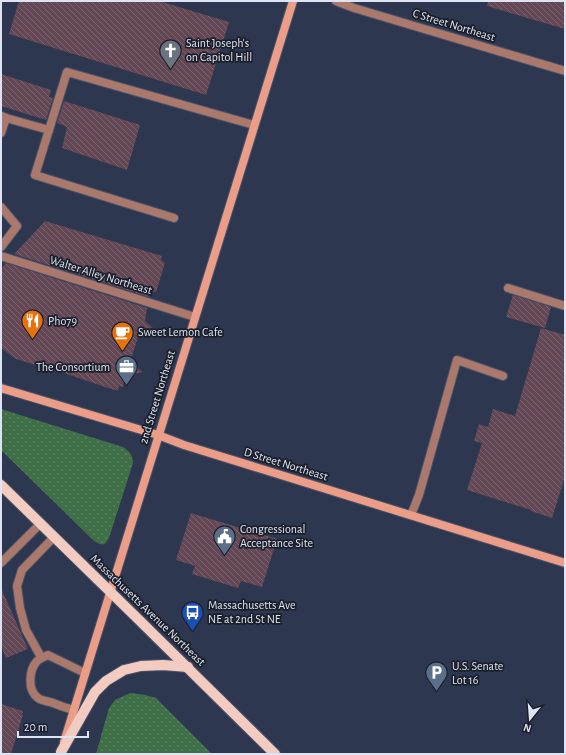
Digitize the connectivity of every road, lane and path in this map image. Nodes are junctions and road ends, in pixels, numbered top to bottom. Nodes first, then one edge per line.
1 (293, 1) edge
2 (336, 1) edge
3 (565, 71) edge
4 (4, 117) edge
5 (254, 125) junction
6 (49, 130) junction
7 (1, 133) edge
8 (1, 208) edge
9 (174, 218) dead end
10 (1, 247) edge
11 (1, 256) edge
12 (508, 288) dead end
13 (565, 306) edge
14 (195, 317) junction
15 (503, 376) dead end
16 (1, 388) edge
17 (158, 435) junction
18 (1, 485) edge
19 (411, 515) junction
20 (41, 523) junction
21 (54, 537) junction
22 (1, 563) edge
23 (565, 563) edge
24 (110, 591) junction
25 (41, 657) junction
26 (188, 667) junction
27 (85, 673) junction
28 (74, 710) junction
29 (60, 753) edge
30 (275, 754) edge

1 - 5 street, 2nd Street Northeast
2 - 3 street, C Street Northeast
4 - 6 street
4 - 7 street
5 - 6 street
5 - 14 street, 2nd Street Northeast
6 - 9 street
8 - 10 street
11 - 14 street, Walter Alley Northeast
12 - 13 street
14 - 17 street, 2nd Street Northeast
15 - 19 street
16 - 17 street, D Street Northeast
17 - 19 street, D Street Northeast
17 - 24 street, 2nd Street Northeast
18 - 20 main road, Massachusetts Avenue Northeast
19 - 23 street, D Street Northeast
20 - 21 main road, Massachusetts Avenue Northeast
20 - 22 street
21 - 24 main road, Massachusetts Avenue Northeast
21 - 25 street
24 - 26 main road, Massachusetts Avenue Northeast
24 - 27 street, 2nd Street Northeast
25 - 27 street
25 - 28 street
26 - 29 main road
26 - 30 main road, Massachusetts Avenue Northeast
27 - 28 street, 2nd Street Northeast
28 - 29 street, 2nd Street Northeast

